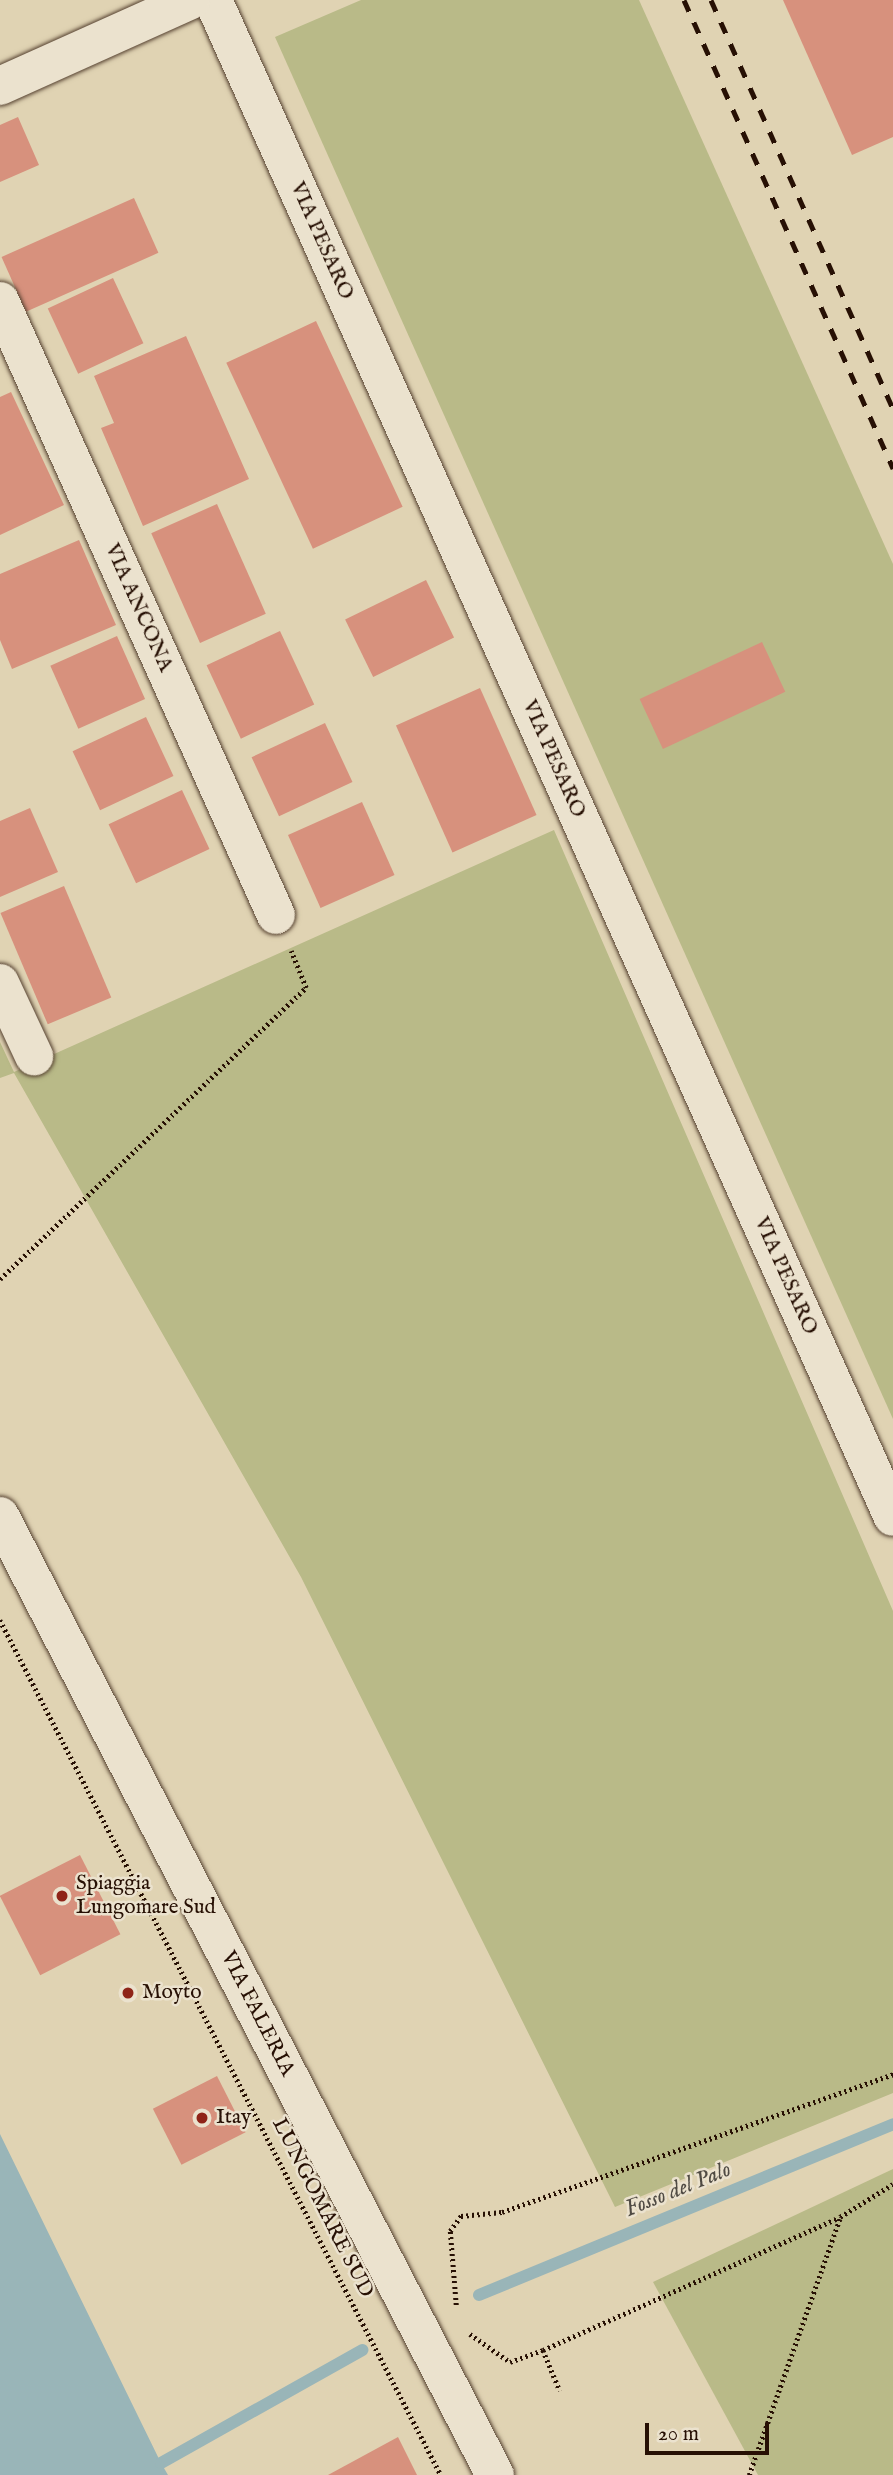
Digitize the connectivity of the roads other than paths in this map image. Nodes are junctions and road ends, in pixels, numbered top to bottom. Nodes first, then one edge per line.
1 (191, 0) edge
2 (213, 0) edge
3 (0, 86) edge
4 (0, 300) edge
5 (276, 915) road end
6 (0, 983) edge
7 (34, 1056) dead end
8 (0, 1516) edge
9 (893, 1517) edge
10 (495, 2475) edge

1 - 3 street
2 - 9 street, VIA PESARO
4 - 5 street, VIA ANCONA
6 - 7 street
8 - 10 street, VIA FALERIA

